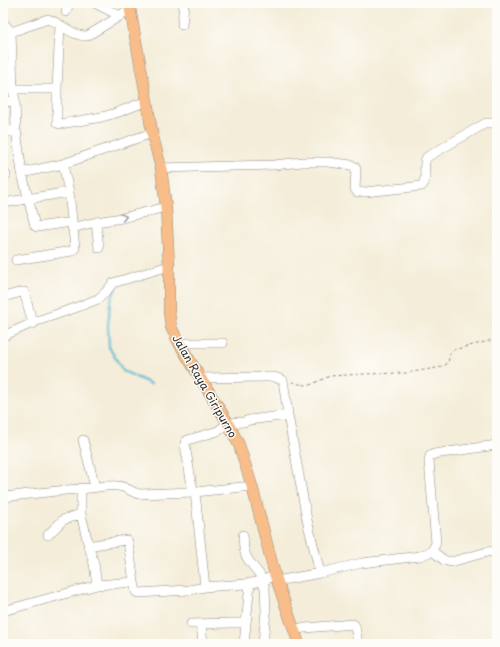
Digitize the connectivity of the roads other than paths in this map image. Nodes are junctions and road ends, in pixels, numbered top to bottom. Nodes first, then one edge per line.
1 (95, 3) edge
2 (184, 3) edge
3 (129, 5) edge
4 (118, 17) junction
5 (3, 22) edge
6 (60, 25) junction
7 (182, 25) dead end
8 (11, 32) junction
9 (8, 55) edge
10 (13, 89) junction
11 (57, 89) junction
12 (15, 101) junction
13 (147, 101) junction
14 (3, 102) edge
15 (497, 125) edge
16 (16, 130) junction
17 (3, 132) edge
18 (152, 133) junction
19 (63, 164) junction
20 (161, 168) junction
21 (22, 173) junction
22 (69, 192) junction
23 (29, 198) junction
24 (3, 203) edge
25 (166, 207) junction
26 (96, 222) junction
27 (69, 225) junction
28 (99, 248) dead end
29 (16, 260) dead end
30 (169, 266) junction
31 (3, 297) edge
32 (32, 324) junction
33 (3, 336) edge
34 (179, 343) junction
35 (223, 343) dead end
36 (201, 378) junction
37 (288, 415) junction
38 (228, 423) junction
39 (83, 440) dead end
40 (497, 445) edge
41 (252, 486) junction
42 (95, 487) junction
43 (81, 488) junction
44 (195, 492) junction
45 (3, 498) edge
46 (81, 514) junction
47 (48, 535) dead end
48 (243, 535) dead end
49 (88, 546) junction
50 (432, 551) junction
51 (497, 551) edge
52 (320, 573) junction
53 (276, 578) junction
54 (134, 582) junction
55 (258, 582) junction
56 (97, 585) junction
57 (205, 587) junction
58 (3, 611) edge
59 (246, 623) junction
60 (191, 624) dead end
61 (201, 624) junction
62 (294, 629) junction
63 (203, 644) edge
64 (244, 644) edge
65 (264, 644) edge
66 (299, 644) edge
67 (358, 644) edge

1 - 4 street
2 - 7 street
3 - 4 street
3 - 13 main road, Jalan Raya Giripurno
4 - 6 street
5 - 8 street
6 - 8 street
6 - 11 street
8 - 9 street
9 - 10 street
10 - 11 street
10 - 12 street
11 - 13 street
12 - 14 street
12 - 16 street
13 - 18 main road, Jalan Raya Giripurno
15 - 20 street
16 - 17 street
16 - 21 street
18 - 19 street
18 - 20 main road, Jalan Raya Giripurno
19 - 21 street
19 - 22 street
20 - 25 main road, Jalan Raya Giripurno
21 - 23 street
22 - 23 street
22 - 27 street
23 - 24 street
23 - 27 street
26 -> 25 street
25 - 30 main road, Jalan Raya Giripurno
26 - 27 street
26 - 28 street
27 - 29 street
30 - 32 street
30 - 34 main road, Jalan Raya Giripurno
31 - 32 street
32 - 33 street
34 - 35 street
34 - 36 main road, Jalan Raya Giripurno
36 - 37 street
36 - 38 main road, Jalan Raya Giripurno
37 - 38 street
37 - 52 street
38 - 41 main road, Jalan Raya Giripurno
38 - 44 street
39 - 42 street
40 - 50 street
41 - 44 street
41 - 53 main road, Jalan Raya Giripurno
42 - 43 street
42 - 44 street
43 - 45 street
43 - 46 street
44 - 57 street
46 - 47 street
46 - 49 street
48 - 55 street
49 - 54 street
49 - 56 street
50 - 51 street
50 - 52 street
52 - 53 street
53 - 55 street
53 - 62 main road, Jalan Raya Giripurno
54 - 56 street
54 - 57 street
55 - 57 street
55 - 59 street
55 - 65 street
56 - 58 street
59 - 61 street
59 - 64 street
60 - 61 street
61 - 63 street
62 - 66 main road, Jalan Raya Giripurno
62 - 67 street

